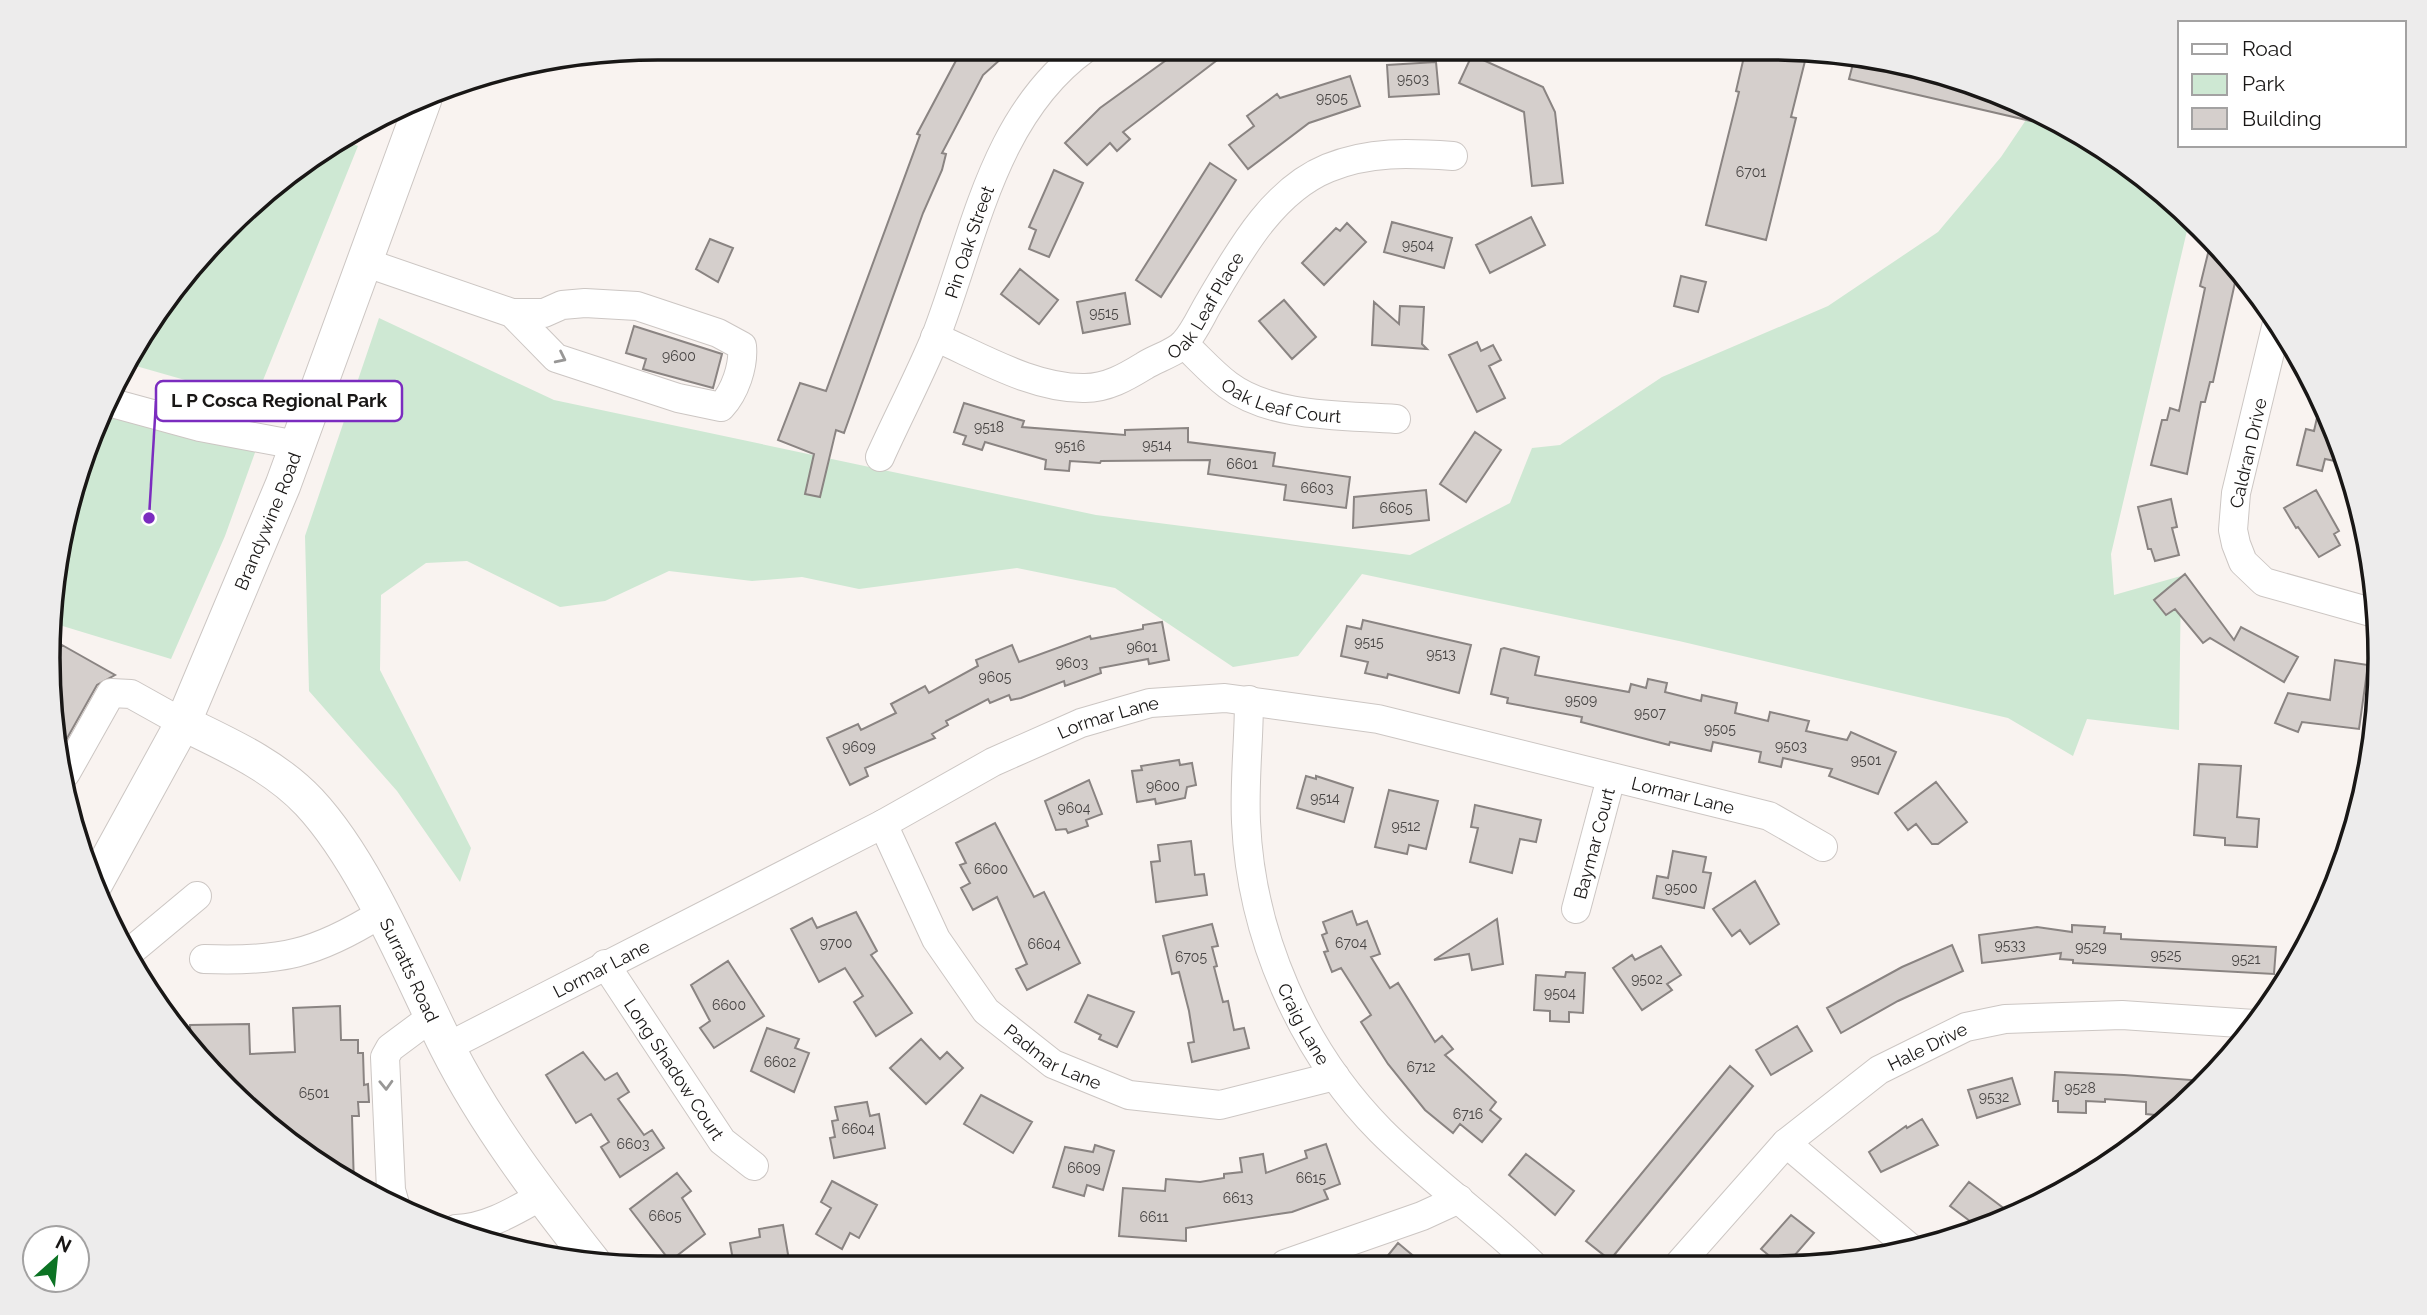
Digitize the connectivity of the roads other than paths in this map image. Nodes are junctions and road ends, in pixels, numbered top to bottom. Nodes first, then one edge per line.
1 (1071, 60) edge
2 (420, 109) edge
3 (1453, 156) dead end
4 (364, 262) junction
5 (512, 313) junction
6 (2274, 336) edge
7 (935, 337) junction
8 (1184, 344) junction
9 (116, 403) edge
10 (1396, 419) dead end
11 (297, 445) junction
12 (880, 457) dead end
13 (2365, 610) edge
14 (1249, 700) junction
15 (183, 723) junction
16 (70, 766) edge
17 (1611, 778) junction
18 (883, 824) junction
19 (1823, 848) dead end
20 (100, 874) edge
21 (197, 896) dead end
22 (1576, 909) dead end
23 (380, 914) junction
24 (135, 947) edge
25 (204, 959) dead end
26 (605, 964) junction
27 (433, 1016) junction
28 (2243, 1023) edge
29 (447, 1047) junction
30 (1335, 1076) junction
31 (1786, 1143) junction
32 (754, 1166) dead end
33 (392, 1194) edge
34 (543, 1195) junction
35 (1459, 1199) junction
36 (475, 1227) edge
37 (1901, 1240) edge
38 (584, 1251) edge
39 (1308, 1256) edge
40 (1524, 1256) edge
41 (1686, 1256) edge

1 - 7 street, Pin Oak Street
2 - 4 main road, Brandywine Road
3 - 8 street, Oak Leaf Place
4 - 5 street
4 - 11 main road, Brandywine Road
5 -> 5 street
6 - 13 street, Caldran Drive
7 - 8 street, Oak Leaf Place
7 - 12 street, Pin Oak Street
8 - 10 street, Oak Leaf Court
9 - 11 street
11 - 15 main road, Brandywine Road
14 - 17 street, Lormar Lane
14 - 18 street, Lormar Lane
14 - 30 street, Craig Lane
15 - 16 street
15 - 20 main road, Brandywine Road
15 - 23 main road, Surratts Road
17 - 19 street, Lormar Lane
17 - 22 street, Baymar Court
18 - 26 street, Lormar Lane
18 - 30 street, Padmar Lane
21 - 24 street
23 - 25 street
23 - 27 main road, Surratts Road
26 - 29 street, Lormar Lane
26 - 32 street, Long Shadow Court
27 - 29 main road, Surratts Road
27 -> 33 street
28 - 31 street, Hale Drive
29 - 34 main road, Surratts Road
30 - 35 street, Craig Lane
31 - 37 street
31 - 41 street, Hale Drive
34 - 36 street
34 - 38 main road, Surratts Road
35 - 39 street
35 - 40 street, Craig Lane

